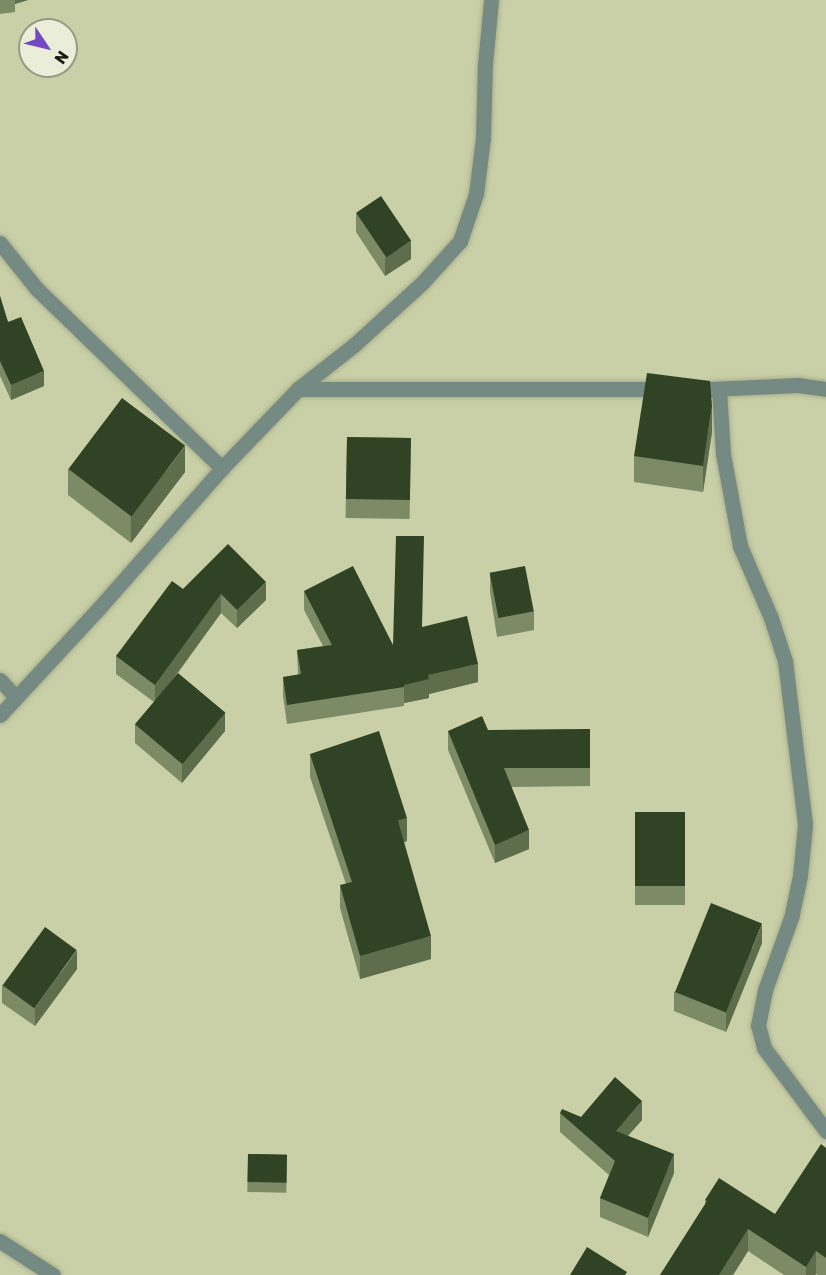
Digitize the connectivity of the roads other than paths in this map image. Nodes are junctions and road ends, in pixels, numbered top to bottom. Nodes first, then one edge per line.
1 (491, 0) edge
2 (0, 243) edge
3 (298, 389) junction
4 (719, 389) junction
5 (826, 389) edge
6 (222, 468) junction
7 (0, 680) edge
8 (16, 697) junction
9 (0, 715) edge
10 (826, 1131) edge
11 (0, 1241) edge
12 (52, 1275) edge

1 - 3 street
2 - 6 street
3 - 4 street
3 - 6 street
4 - 5 street
4 - 10 street
6 - 8 street
7 - 8 street
8 - 9 street
11 - 12 street

